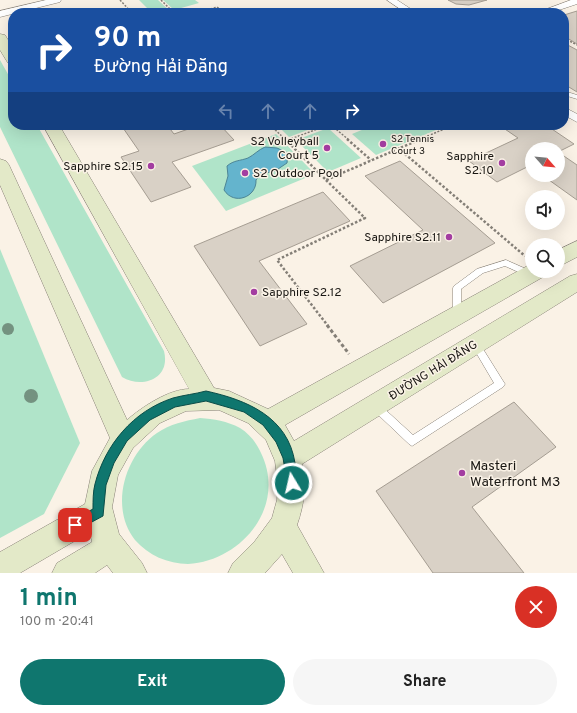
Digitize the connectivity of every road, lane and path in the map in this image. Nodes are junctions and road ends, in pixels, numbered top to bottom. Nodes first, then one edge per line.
1 (57, 0) edge
2 (120, 0) edge
3 (161, 0) edge
4 (391, 0) edge
5 (577, 0) edge
6 (24, 8) edge
7 (127, 8) edge
8 (169, 8) edge
9 (404, 8) edge
10 (555, 8) edge
11 (0, 38) edge
12 (8, 52) edge
13 (54, 130) edge
14 (275, 130) edge
15 (316, 130) edge
16 (336, 130) edge
17 (442, 130) edge
18 (286, 141) junction
19 (398, 148) junction
20 (371, 160) junction
21 (0, 165) edge
22 (326, 180) junction
23 (577, 248) edge
24 (565, 255) edge
25 (525, 262) edge
26 (525, 272) edge
27 (577, 282) edge
28 (475, 344) junction
29 (351, 357) dead end
30 (206, 396) junction
31 (375, 406) junction
32 (267, 422) junction
33 (123, 438) junction
34 (289, 458) junction
35 (99, 512) junction
36 (282, 527) junction
37 (110, 548) junction
38 (0, 568) edge
39 (66, 573) edge
40 (132, 573) edge
41 (243, 573) edge
42 (309, 573) edge

1 - 6 street
2 - 7 path
3 - 8 path
4 - 9 street
5 - 10 street
11 - 12 main road
13 - 30 main road
14 - 18 path
15 - 18 path
16 - 20 path
17 - 19 path
18 - 22 path
19 - 20 path
19 - 25 path
20 - 22 path
21 - 33 main road
22 - 29 path
23 - 24 main road
26 - 32 main road
27 - 28 main road, ĐƯỜNG HẢI ĐĂNG
28 - 31 main road, ĐƯỜNG HẢI ĐĂNG
28 - 31 lane
30 - 32 main road
30 - 33 main road
31 - 34 main road, ĐƯỜNG HẢI ĐĂNG
32 - 34 main road
33 - 35 main road
34 - 36 main road
35 - 37 main road
35 - 38 main road
36 - 41 main road
36 - 42 main road
37 - 39 main road
37 - 40 main road

